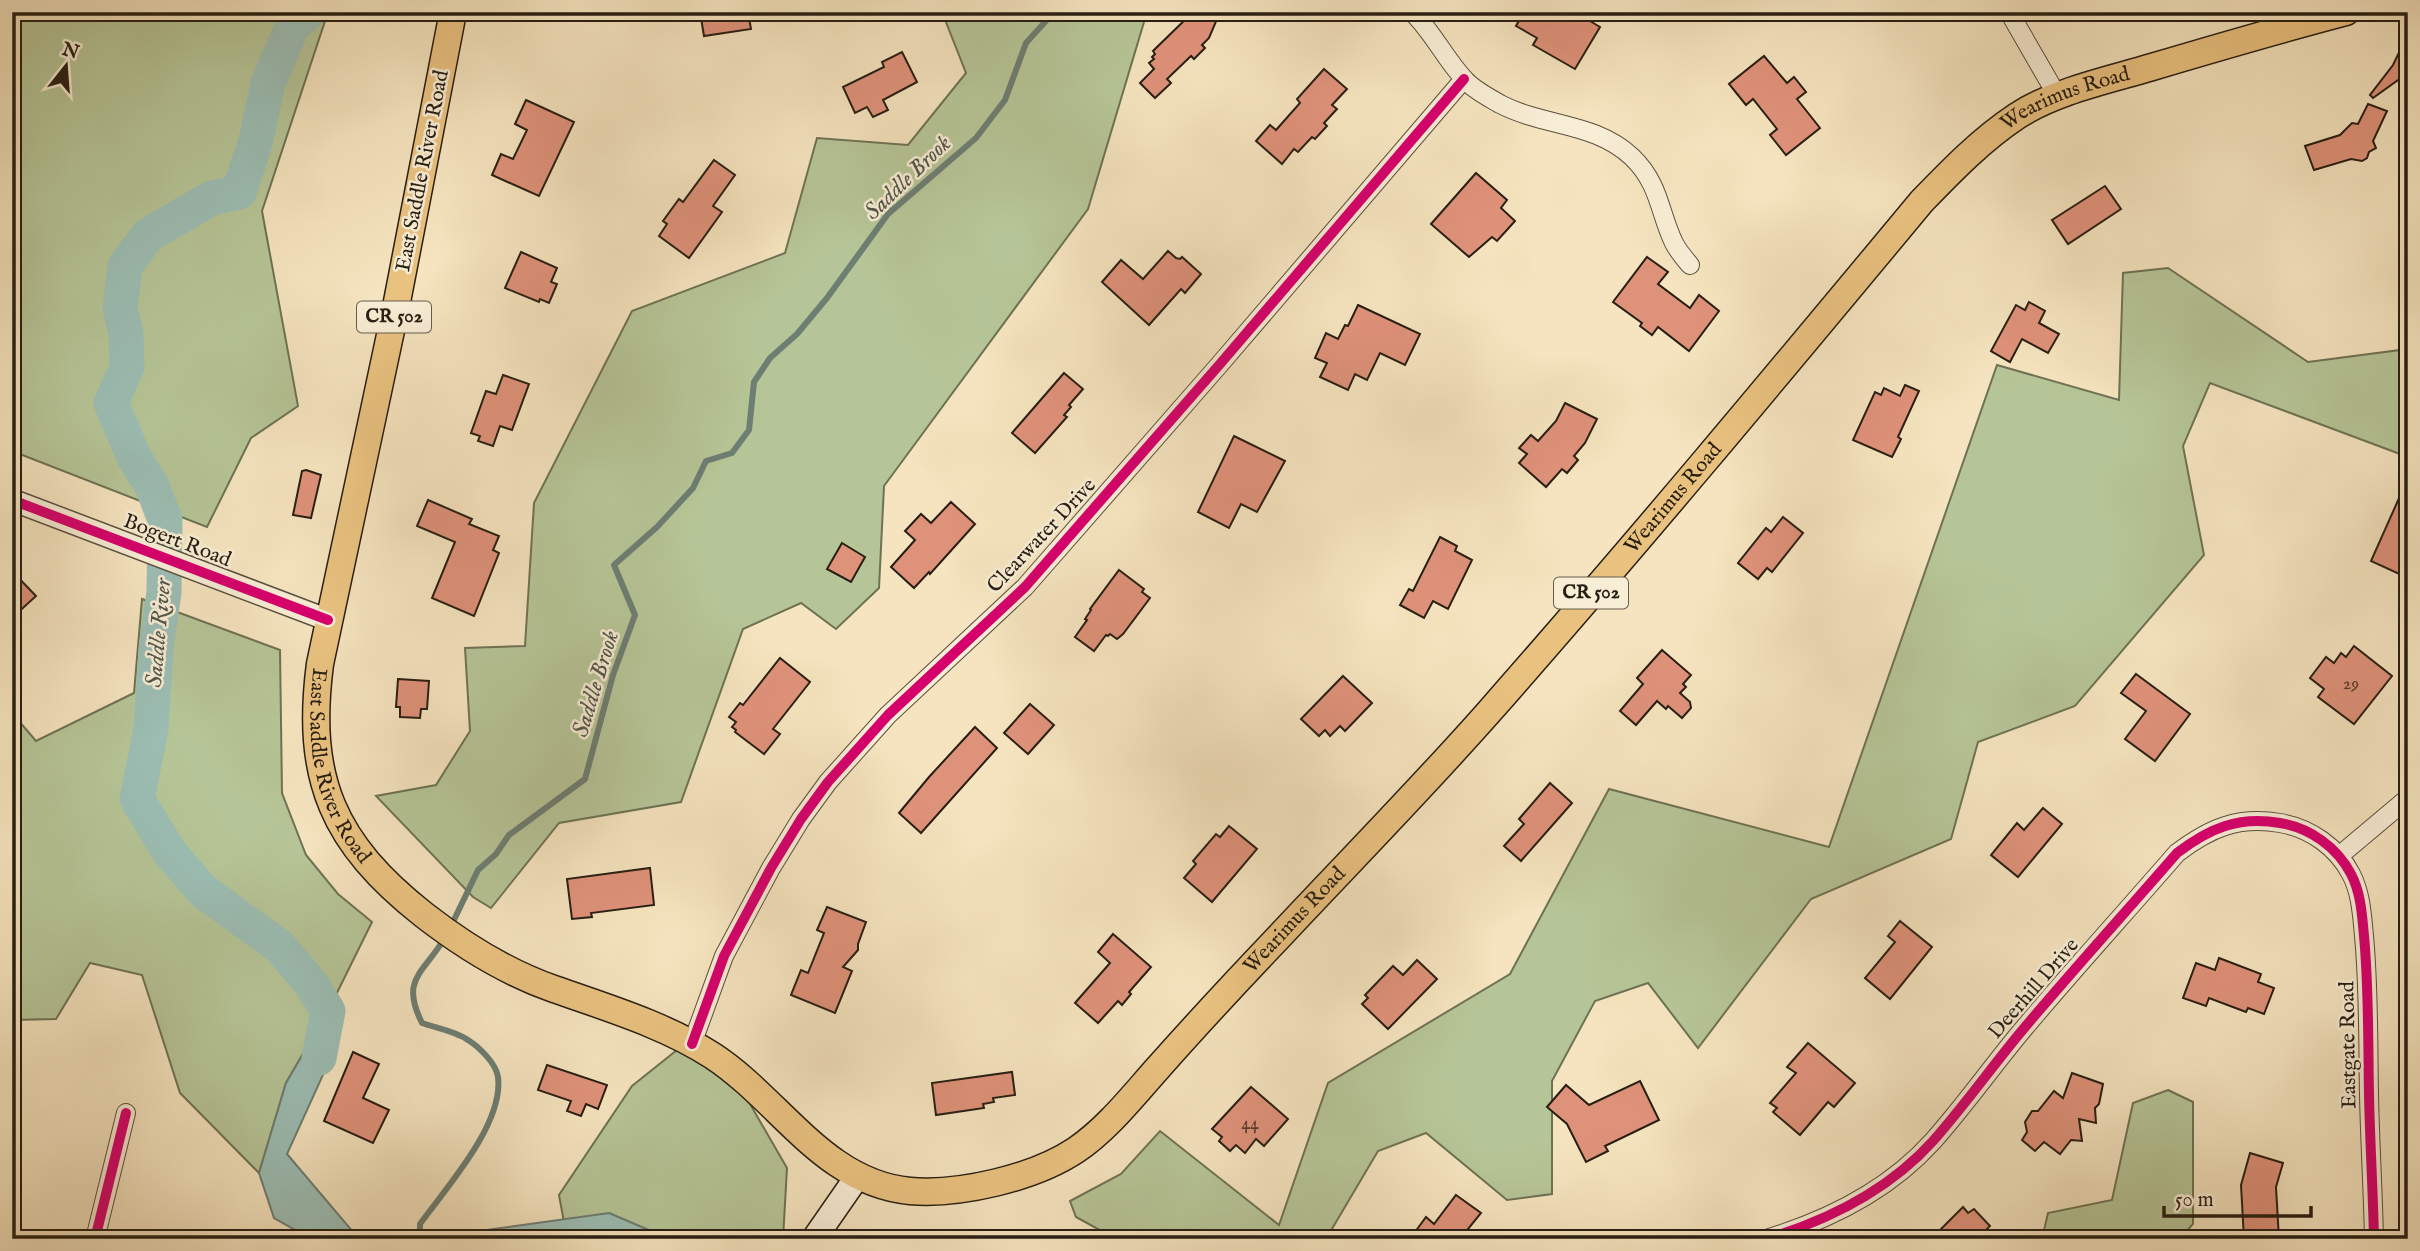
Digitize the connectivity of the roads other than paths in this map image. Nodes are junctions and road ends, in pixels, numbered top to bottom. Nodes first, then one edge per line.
1 (453, 12) edge
2 (1412, 12) edge
3 (2009, 12) edge
4 (2346, 12) edge
5 (2295, 19) edge
6 (1464, 79) junction
7 (2058, 97) junction
8 (1690, 265) dead end
9 (12, 500) edge
10 (328, 620) junction
11 (2408, 798) edge
12 (2339, 856) junction
13 (692, 1044) junction
14 (126, 1113) dead end
15 (857, 1177) junction
16 (95, 1239) edge
17 (814, 1239) edge
18 (1766, 1239) edge
19 (2374, 1239) edge

1 - 10 main road, East Saddle River Road / CR 502
2 - 6 street
3 - 7 street
4 - 5 main road, Wearimus Road / CR 502
5 - 7 main road, Wearimus Road / CR 502
6 - 8 street
6 - 13 street, Clearwater Drive
7 - 15 main road, Wearimus Road / CR 502
9 - 10 street, Bogert Road
10 - 13 main road, East Saddle River Road / CR 502
11 - 12 street
12 - 18 street, Deerhill Drive
12 - 19 street, Eastgate Road
13 - 15 main road, East Saddle River Road / CR 502
14 - 16 street
15 - 17 main road

